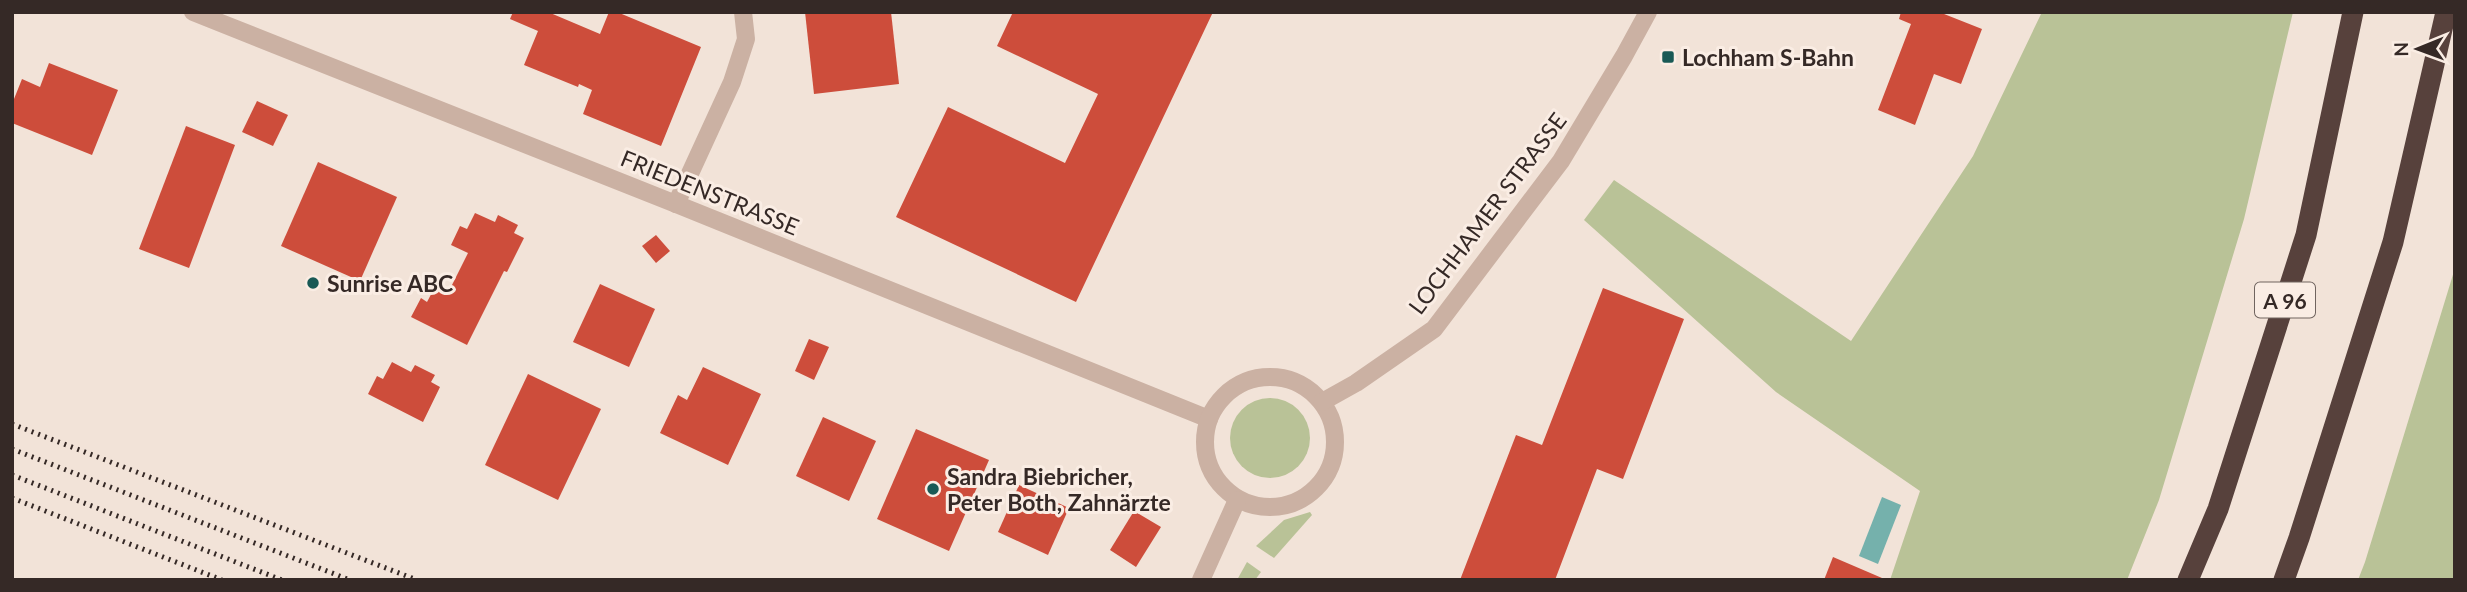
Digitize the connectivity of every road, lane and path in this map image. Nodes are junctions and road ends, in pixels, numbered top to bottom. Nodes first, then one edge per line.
1 (193, 12) edge
2 (743, 12) edge
3 (1648, 12) edge
4 (2353, 12) edge
5 (2446, 12) edge
6 (676, 204) junction
7 (1322, 402) junction
8 (1209, 419) junction
9 (1237, 500) junction
10 (1201, 580) edge
11 (2188, 580) edge
12 (2284, 580) edge

1 - 6 street, FRIEDENSTRASSE
2 - 6 street
3 - 7 street, LOCHHAMER STRASSE
4 - 11 highway, A 96
5 - 12 highway
6 - 8 street, FRIEDENSTRASSE
7 - 8 street
7 - 9 street
8 - 9 street
9 - 10 street

